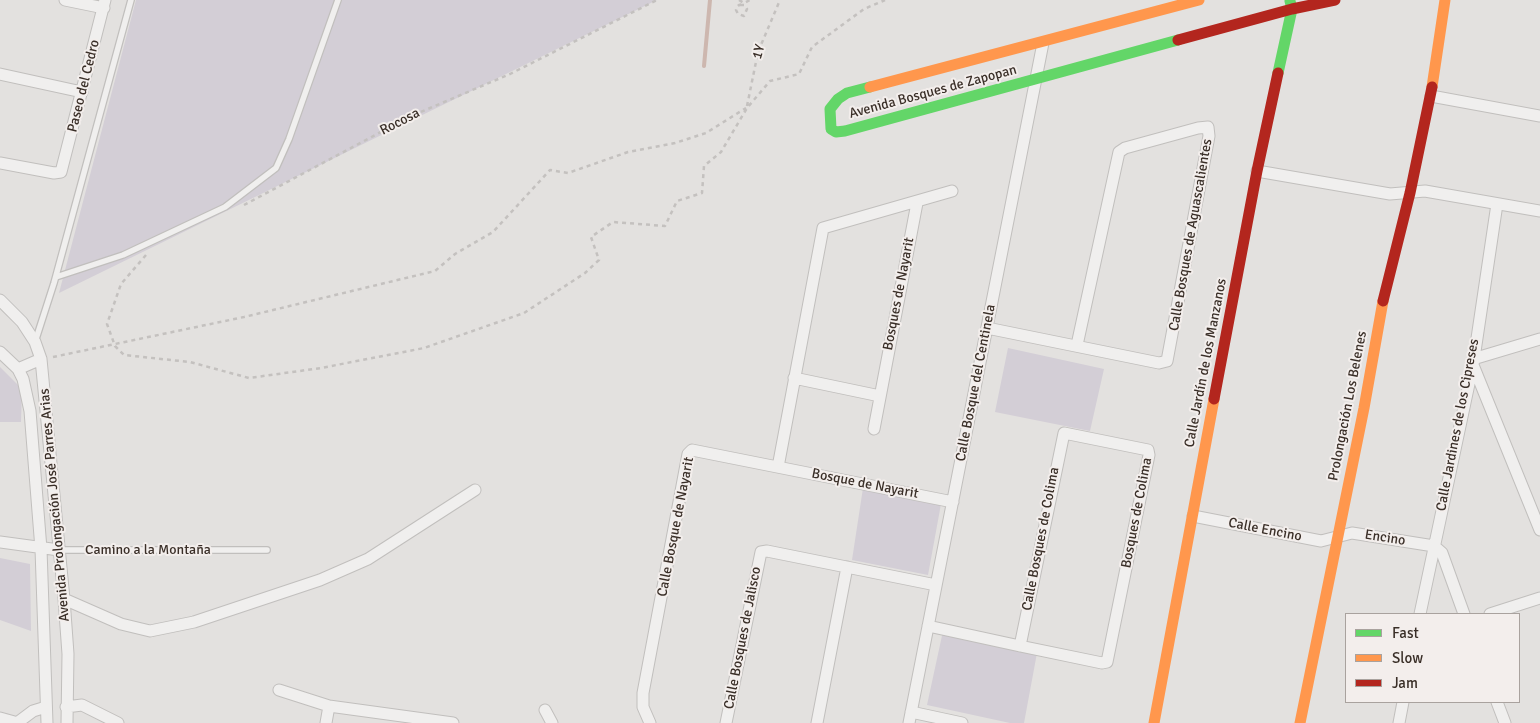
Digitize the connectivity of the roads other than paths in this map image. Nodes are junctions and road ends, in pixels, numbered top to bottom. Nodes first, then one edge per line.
1 (66, 0) edge
2 (131, 0) edge
3 (338, 0) edge
4 (1199, 0) edge
5 (1334, 0) edge
6 (1445, 0) edge
7 (104, 4) edge
8 (1291, 4) edge
9 (1043, 43) junction
10 (0, 74) edge
11 (1036, 79) junction
12 (82, 92) junction
13 (1431, 96) junction
14 (1540, 116) edge
15 (0, 163) edge
16 (1257, 171) junction
17 (952, 191) dead end
18 (1410, 193) junction
19 (917, 203) junction
20 (1498, 204) junction
21 (1540, 211) edge
22 (56, 277) junction
23 (0, 300) edge
24 (987, 328) junction
25 (1540, 338) edge
26 (35, 342) junction
27 (1077, 345) junction
28 (0, 352) edge
29 (41, 360) junction
30 (1473, 362) junction
31 (18, 369) junction
32 (794, 378) junction
33 (880, 396) junction
34 (874, 429) dead end
35 (1064, 433) joint
36 (778, 467) junction
37 (476, 490) dead end
38 (952, 502) junction
39 (1193, 516) junction
40 (1540, 530) edge
41 (1337, 537) junction
42 (0, 542) edge
43 (1434, 546) junction
44 (41, 549) junction
45 (59, 550) junction
46 (267, 550) dead end
47 (847, 567) junction
48 (936, 585) junction
49 (1540, 598) edge
50 (64, 599) junction
51 (1420, 613) edge
52 (1464, 613) edge
53 (1493, 613) edge
54 (928, 626) junction
55 (1020, 646) junction
56 (279, 690) dead end
57 (1404, 703) edge
58 (1497, 703) edge
59 (329, 706) junction
60 (46, 707) junction
61 (66, 707) junction
62 (545, 710) dead end
63 (0, 718) edge
64 (910, 718) edge
65 (17, 723) edge
66 (47, 723) edge
67 (67, 723) edge
68 (118, 723) edge
69 (326, 723) edge
70 (453, 723) edge
71 (552, 723) edge
72 (650, 723) edge
73 (726, 723) edge
74 (817, 723) edge
75 (962, 723) edge
76 (1154, 723) edge
77 (1300, 723) edge
78 (1399, 723) edge
79 (1506, 723) edge

1 - 7 street
2 - 22 lane
3 - 22 lane
4 - 9 street, Avenida Bosques de Zapopan
5 - 8 street, Avenida Bosques de Zapopan
6 - 13 street, Prolongación Los Belenes
7 - 12 street, Paseo del Cedro
8 - 11 street, Avenida Bosques de Zapopan
8 - 16 street, Calle Jardín de los Manzanos
9 - 11 street, Calle Bosque del Centinela
9 - 11 street, Avenida Bosques de Zapopan
10 - 12 street
11 - 24 street, Calle Bosque del Centinela
12 - 15 street, Paseo del Cedro
13 - 14 street
13 - 18 street, Prolongación Los Belenes
16 - 18 street
16 - 39 street, Calle Jardín de los Manzanos
17 - 19 street
18 - 20 street
18 - 41 street, Prolongación Los Belenes
19 - 32 street
19 - 33 street, Bosques de Nayarit
20 - 21 street
20 - 30 street, Calle Jardines de los Cipreses
22 - 26 lane
23 - 26 street, Avenida Prolongación José Parres Arias
24 - 27 street, Calle Bosques de Aguascalientes
24 - 38 street, Calle Bosque del Centinela
25 - 30 street
26 - 29 street, Avenida Prolongación José Parres Arias
27 - 27 street, Calle Bosques de Aguascalientes
28 - 31 street, Avenida Prolongación José Parres Arias
29 - 31 street
29 - 45 street, Avenida Prolongación José Parres Arias
30 - 40 street
30 - 43 street, Calle Jardines de los Cipreses
31 - 44 street, Avenida Prolongación José Parres Arias
32 - 33 street
32 - 36 street
33 - 34 street, Bosques de Nayarit
35 - 55 street, Calle Bosques de Colima
35 - 55 street, Bosques de Colima
36 - 38 street, Bosque de Nayarit
36 - 72 street, Calle Bosque de Nayarit
37 - 50 street
38 - 48 street, Calle Bosque del Centinela
39 - 41 street, Calle Encino
39 - 76 street, Calle Jardín de los Manzanos
41 - 43 street, Encino
41 - 77 street, Prolongación Los Belenes
42 - 44 street, Camino a la Montaña
43 - 51 street, Calle Jardines de los Cipreses
43 - 52 street
44 - 45 street, Camino a la Montaña
44 - 60 street, Avenida Prolongación José Parres Arias
45 - 46 lane, Camino a la Montaña
45 - 50 street, Avenida Prolongación José Parres Arias
47 - 48 street, Calle Bosques de Jalisco
47 - 73 street, Calle Bosques de Jalisco
47 - 74 street
48 - 54 street, Calle Bosque del Centinela
49 - 53 street
50 - 61 street, Avenida Prolongación José Parres Arias
54 - 55 street
54 - 64 street, Calle Bosque del Centinela
56 - 59 street
57 - 78 street
58 - 79 street
59 - 69 street
59 - 70 street
60 - 65 street
60 - 66 street, Avenida Prolongación José Parres Arias
61 - 67 street, Avenida Prolongación José Parres Arias
61 - 68 street
62 - 71 street
63 - 65 street
64 - 75 street

